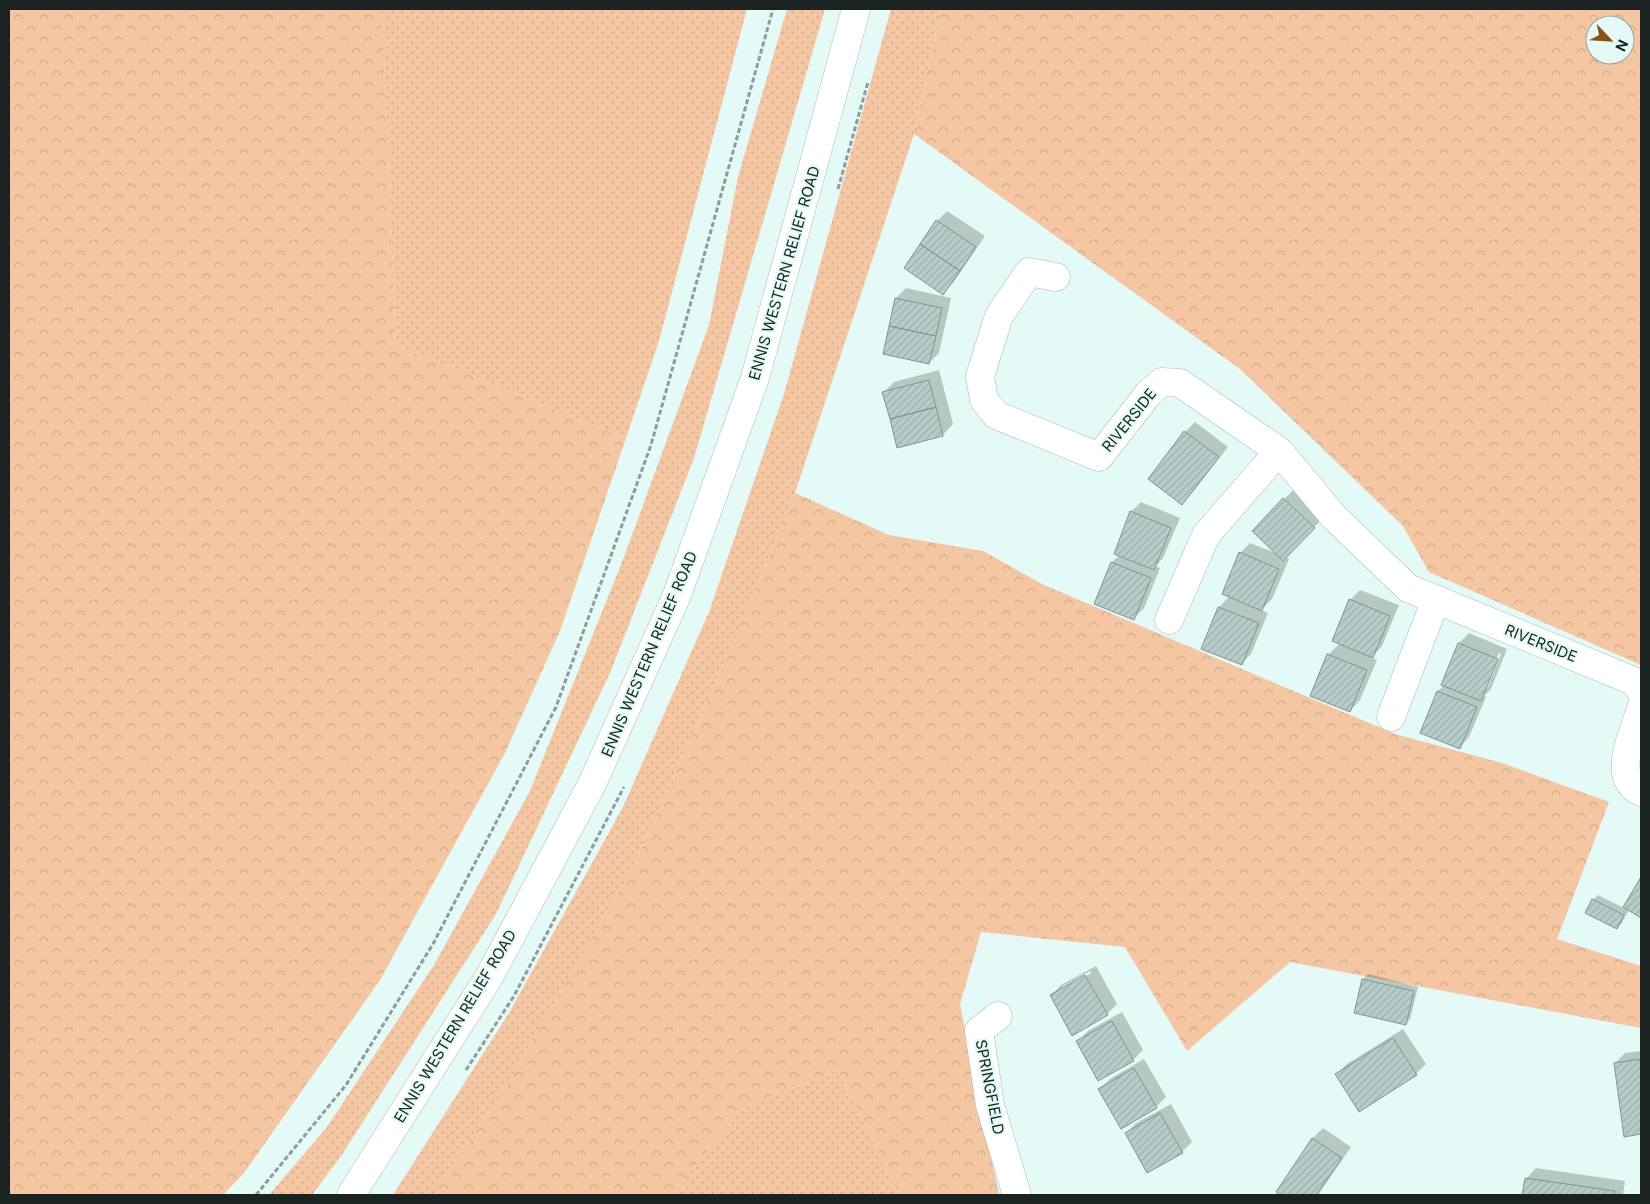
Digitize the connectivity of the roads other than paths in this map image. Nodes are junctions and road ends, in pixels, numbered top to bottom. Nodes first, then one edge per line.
1 (856, 9) edge
2 (1056, 277) dead end
3 (1279, 451) junction
4 (1436, 599) junction
5 (1169, 620) dead end
6 (1641, 692) edge
7 (1641, 709) edge
8 (1391, 717) dead end
9 (1641, 792) edge
10 (998, 1016) dead end
11 (351, 1195) edge
12 (1017, 1195) edge

1 - 11 street, ENNIS WESTERN RELIEF ROAD
2 - 3 street, RIVERSIDE
3 - 4 street, RIVERSIDE
3 - 5 street
4 - 6 street, RIVERSIDE
4 - 8 street
7 - 9 street
10 - 12 street, SPRINGFIELD

